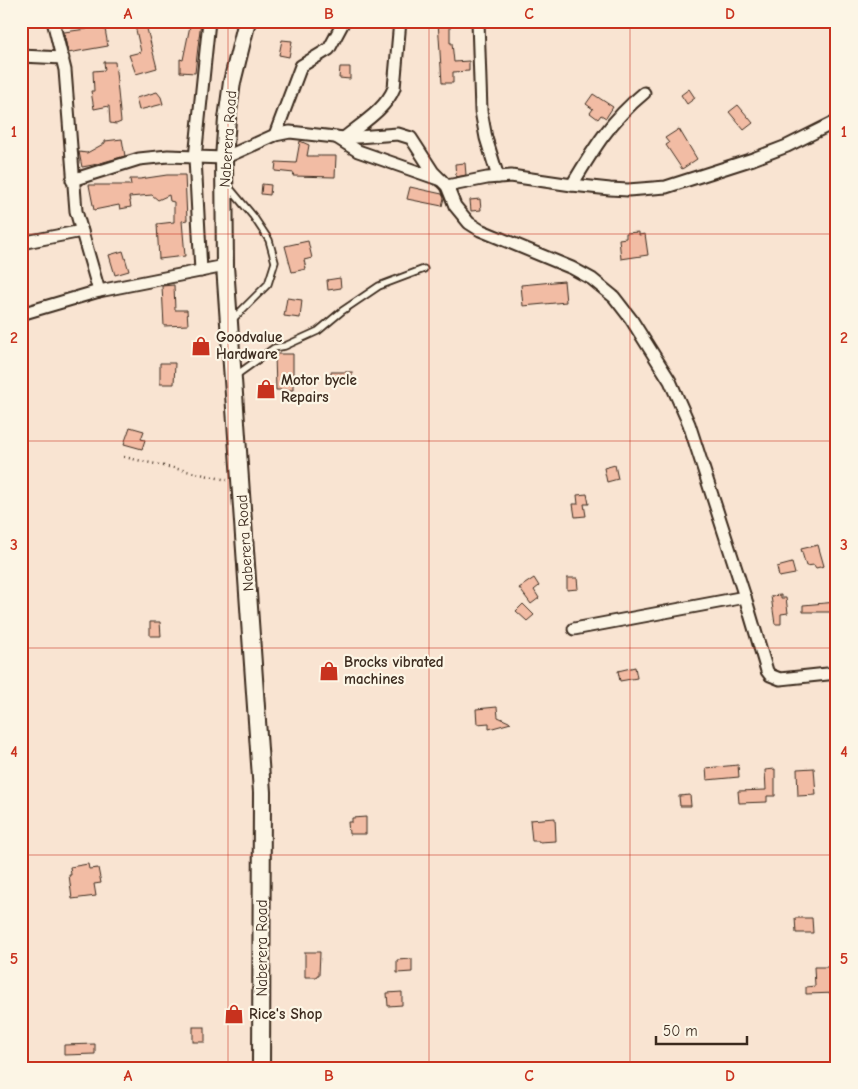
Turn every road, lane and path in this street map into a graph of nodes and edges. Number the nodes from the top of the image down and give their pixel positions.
1 (52, 21) edge
2 (209, 21) edge
3 (247, 21) edge
4 (344, 21) edge
5 (400, 21) edge
6 (478, 21) edge
7 (21, 56) edge
8 (62, 58) junction
9 (644, 93) dead end
10 (837, 121) edge
11 (275, 135) junction
12 (339, 137) junction
13 (195, 158) junction
14 (224, 158) junction
15 (498, 176) junction
16 (72, 180) junction
17 (224, 182) junction
18 (444, 183) junction
19 (572, 185) junction
20 (82, 231) junction
21 (21, 243) edge
22 (225, 266) junction
23 (424, 269) dead end
24 (201, 271) junction
25 (99, 291) junction
26 (21, 314) edge
27 (230, 323) junction
28 (234, 377) junction
29 (124, 457) dead end
30 (241, 484) junction
31 (745, 597) junction
32 (574, 629) dead end
33 (837, 674) edge
34 (261, 1068) edge

1 - 8 street
2 - 13 street
3 - 14 street, Naberera Road
4 - 11 street
5 - 12 street
6 - 15 street
7 - 8 street
8 - 16 street
9 - 19 street
10 - 19 street
11 - 12 street
11 - 14 street
12 - 18 street
12 - 18 street
13 - 14 street
13 - 16 street
13 - 24 street
14 - 17 street, Naberera Road
15 - 18 street
15 - 19 street
16 - 20 street
17 - 22 street, Naberera Road
17 - 27 lane
18 - 31 street
20 - 21 street
20 - 25 street
22 - 24 street
22 - 27 street, Naberera Road
23 - 28 lane
24 - 25 street
25 - 26 street
27 - 28 street, Naberera Road
28 - 30 street, Naberera Road
29 - 30 path
30 - 34 street, Naberera Road
31 - 32 street
31 - 33 street

